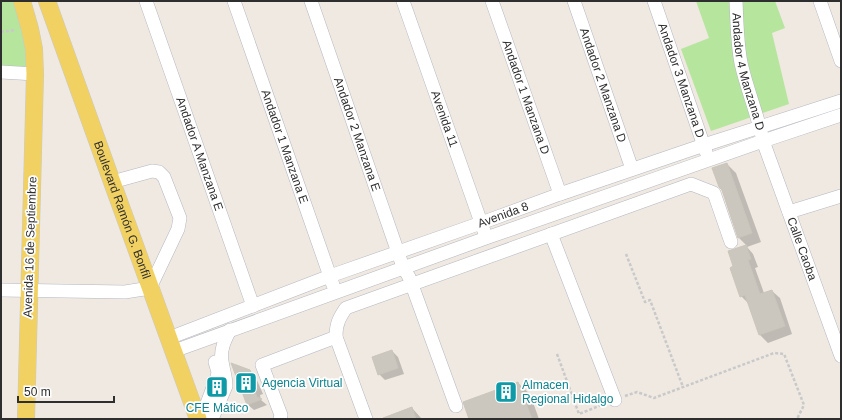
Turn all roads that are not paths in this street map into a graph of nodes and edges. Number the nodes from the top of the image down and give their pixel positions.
1 (22, 1) edge
2 (48, 1) edge
3 (146, 1) edge
4 (234, 1) edge
5 (311, 1) edge
6 (403, 1) edge
7 (492, 1) edge
8 (574, 1) edge
9 (654, 1) edge
10 (736, 1) edge
11 (820, 1) edge
12 (841, 60) edge
13 (1, 72) edge
14 (35, 74) junction
15 (841, 100) edge
16 (841, 115) edge
17 (760, 127) junction
18 (763, 141) junction
19 (704, 145) junction
20 (709, 160) junction
21 (632, 169) junction
22 (112, 182) junction
23 (560, 194) junction
24 (841, 196) edge
25 (789, 212) junction
26 (481, 223) junction
27 (551, 234) junction
28 (486, 238) junction
29 (731, 242) dead end
30 (398, 252) junction
31 (403, 267) junction
32 (330, 276) junction
33 (412, 285) junction
34 (150, 288) junction
35 (1, 290) edge
36 (29, 290) junction
37 (335, 292) junction
38 (253, 306) junction
39 (228, 335) junction
40 (336, 337) junction
41 (171, 344) junction
42 (841, 356) edge
43 (615, 400) road end
44 (456, 406) dead end
45 (26, 419) edge
46 (198, 419) edge
47 (208, 419) edge
48 (212, 419) edge
49 (280, 419) edge
50 (366, 419) edge

1 - 14 main road
2 - 22 main road, Boulevard Ramón G. Bonfil
3 - 38 street, Andador A Manzana E
4 - 32 street, Andador 1 Manzana E
5 - 30 street, Andador 2 Manzana E
6 - 26 street, Avenida 11
7 - 23 street, Andador 1 Manzana D
8 - 21 street, Andador 2 Manzana D
9 - 19 street, Andador 3 Manzana D
10 - 17 street, Andador 4 Manzana D
11 - 12 street
13 - 14 street
14 - 36 main road, Avenida 16 de Septiembre
15 - 17 street, Avenida 8
16 - 18 street, Avenida 8
17 - 18 street, Andador 4 Manzana D
17 - 19 street, Avenida 8
18 - 20 street, Avenida 8
18 - 25 street, Calle Caoba
19 - 20 street, Andador 3 Manzana D
19 - 21 street, Avenida 8
20 - 28 street, Avenida 8
21 - 23 street, Avenida 8
22 - 34 main road, Boulevard Ramón G. Bonfil
22 - 34 street
23 - 26 street, Avenida 8
24 - 25 street
25 - 42 street, Calle Caoba
26 - 28 street, Avenida 11
26 - 30 street, Avenida 8
27 - 29 street
27 - 33 street
27 - 43 street
28 - 31 street, Avenida 8
30 - 31 street, Andador 2 Manzana E
30 - 32 street, Avenida 8
31 - 33 street, Andador 2 Manzana E
31 - 37 street, Avenida 8
32 - 37 street, Andador 1 Manzana E
32 - 38 street, Avenida 8
33 - 40 street
33 - 44 street, Andador 2 Manzana E
34 - 36 street
34 - 41 main road, Boulevard Ramón G. Bonfil
35 - 36 street
36 - 45 main road, Avenida 16 de Septiembre
37 - 39 street, Avenida 8
38 - 41 street, Avenida 8
39 - 41 street, Avenida 8
39 - 47 street
39 - 48 street
40 - 49 street
40 - 50 street
41 - 46 main road, Boulevard Ramón G. Bonfil

